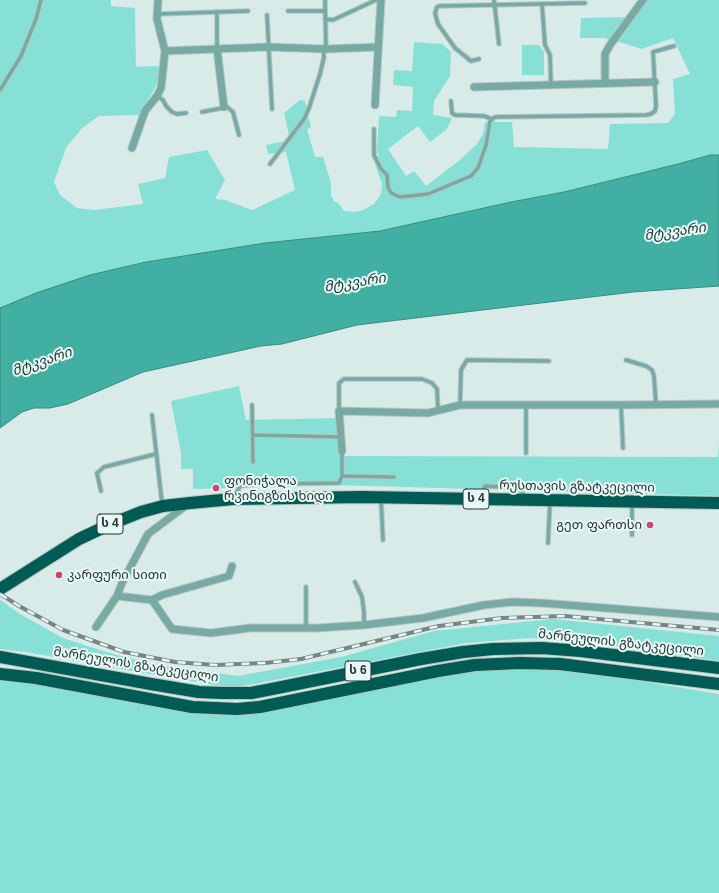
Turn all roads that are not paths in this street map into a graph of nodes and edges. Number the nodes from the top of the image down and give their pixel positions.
1 (41, 0) edge
2 (158, 0) edge
3 (325, 0) edge
4 (376, 0) edge
5 (382, 0) edge
6 (494, 0) edge
7 (643, 0) edge
8 (585, 3) dead end
9 (542, 4) junction
10 (494, 5) junction
11 (248, 11) dead end
12 (325, 11) junction
13 (216, 12) junction
14 (288, 12) dead end
15 (157, 14) junction
16 (267, 14) dead end
17 (325, 19) junction
18 (499, 44) dead end
19 (674, 46) dead end
20 (268, 47) junction
21 (378, 48) junction
22 (217, 49) junction
23 (325, 49) junction
24 (165, 51) junction
25 (479, 60) dead end
26 (655, 82) junction
27 (604, 83) junction
28 (551, 85) junction
29 (474, 87) dead end
30 (0, 90) edge
31 (157, 96) junction
32 (451, 101) dead end
33 (375, 105) dead end
34 (224, 107) junction
35 (272, 109) dead end
36 (202, 112) dead end
37 (186, 113) dead end
38 (492, 119) junction
39 (374, 129) dead end
40 (239, 135) dead end
41 (132, 148) dead end
42 (270, 164) dead end
43 (626, 360) dead end
44 (549, 361) dead end
45 (526, 404) junction
46 (719, 404) edge
47 (460, 405) junction
48 (656, 405) junction
49 (252, 406) dead end
50 (621, 406) junction
51 (438, 410) junction
52 (339, 412) junction
53 (152, 415) dead end
54 (252, 435) junction
55 (341, 437) junction
56 (623, 448) dead end
57 (342, 451) joint
58 (526, 453) dead end
59 (156, 454) junction
60 (253, 462) dead end
61 (342, 476) junction
62 (394, 477) dead end
63 (101, 491) dead end
64 (381, 498) junction
65 (234, 499) junction
66 (550, 500) junction
67 (632, 502) junction
68 (190, 503) junction
69 (719, 503) edge
70 (163, 506) junction
71 (632, 536) dead end
72 (383, 540) dead end
73 (548, 543) dead end
74 (232, 566) dead end
75 (355, 582) dead end
76 (306, 587) dead end
77 (0, 588) edge
78 (117, 596) junction
79 (152, 600) junction
80 (719, 617) edge
81 (364, 625) junction
82 (96, 627) dead end
83 (306, 628) junction
84 (0, 658) edge
85 (719, 668) edge
86 (0, 674) edge
87 (719, 684) edge

1 - 30 lane
2 - 15 street
3 - 12 lane
4 - 17 lane
5 - 21 street
6 - 10 lane
7 - 27 street
8 - 9 lane
9 - 10 lane
9 - 28 lane
10 - 18 lane
10 - 25 lane
11 - 13 lane
12 - 14 lane
12 - 17 lane
13 - 15 lane
13 - 22 lane
15 - 24 street
16 - 20 lane
17 - 23 lane
19 - 26 lane
20 - 22 street
20 - 23 street
20 - 35 lane
21 - 23 street
21 - 33 street
22 - 24 street
22 - 34 street
23 - 42 lane
24 - 31 street
26 - 27 street
26 - 38 lane
27 - 28 street
28 - 29 street
31 - 37 lane
31 - 41 street
32 - 38 lane
34 - 36 lane
34 - 40 lane
38 - 39 lane
43 - 48 lane
44 - 47 lane
45 - 47 street
45 - 50 street
45 - 58 lane
46 - 48 street
47 - 51 street
48 - 50 street
49 - 54 lane
50 - 56 lane
51 - 52 street
51 - 52 lane
52 - 55 street
53 - 59 lane
54 - 55 lane
54 - 60 lane
55 - 57 street
57 - 61 lane
59 - 63 lane
59 - 70 lane
61 - 62 lane
61 - 65 lane
64 - 65 highway, რუსთავის გზატკეცილი / ს 4
64 - 66 highway, რუსთავის გზატკეცილი / ს 4
64 - 72 lane
65 - 68 highway, რუსთავის გზატკეცილი / ს 4
66 - 67 highway, რუსთავის გზატკეცილი / ს 4
66 - 73 lane
67 - 69 highway, რუსთავის გზატკეცილი / ს 4
67 - 71 lane
68 - 70 highway, რუსთავის გზატკეცილი / ს 4
68 - 78 street
70 - 77 highway, რუსთავის გზატკეცილი / ს 4
74 - 79 street
75 - 81 lane
76 - 83 lane
78 - 79 street
78 - 82 street
79 - 83 street
80 - 81 street
81 - 83 street
84 - 85 highway, მარნეულის გზატკეცილი / ს 6
86 - 87 highway, ს 6

